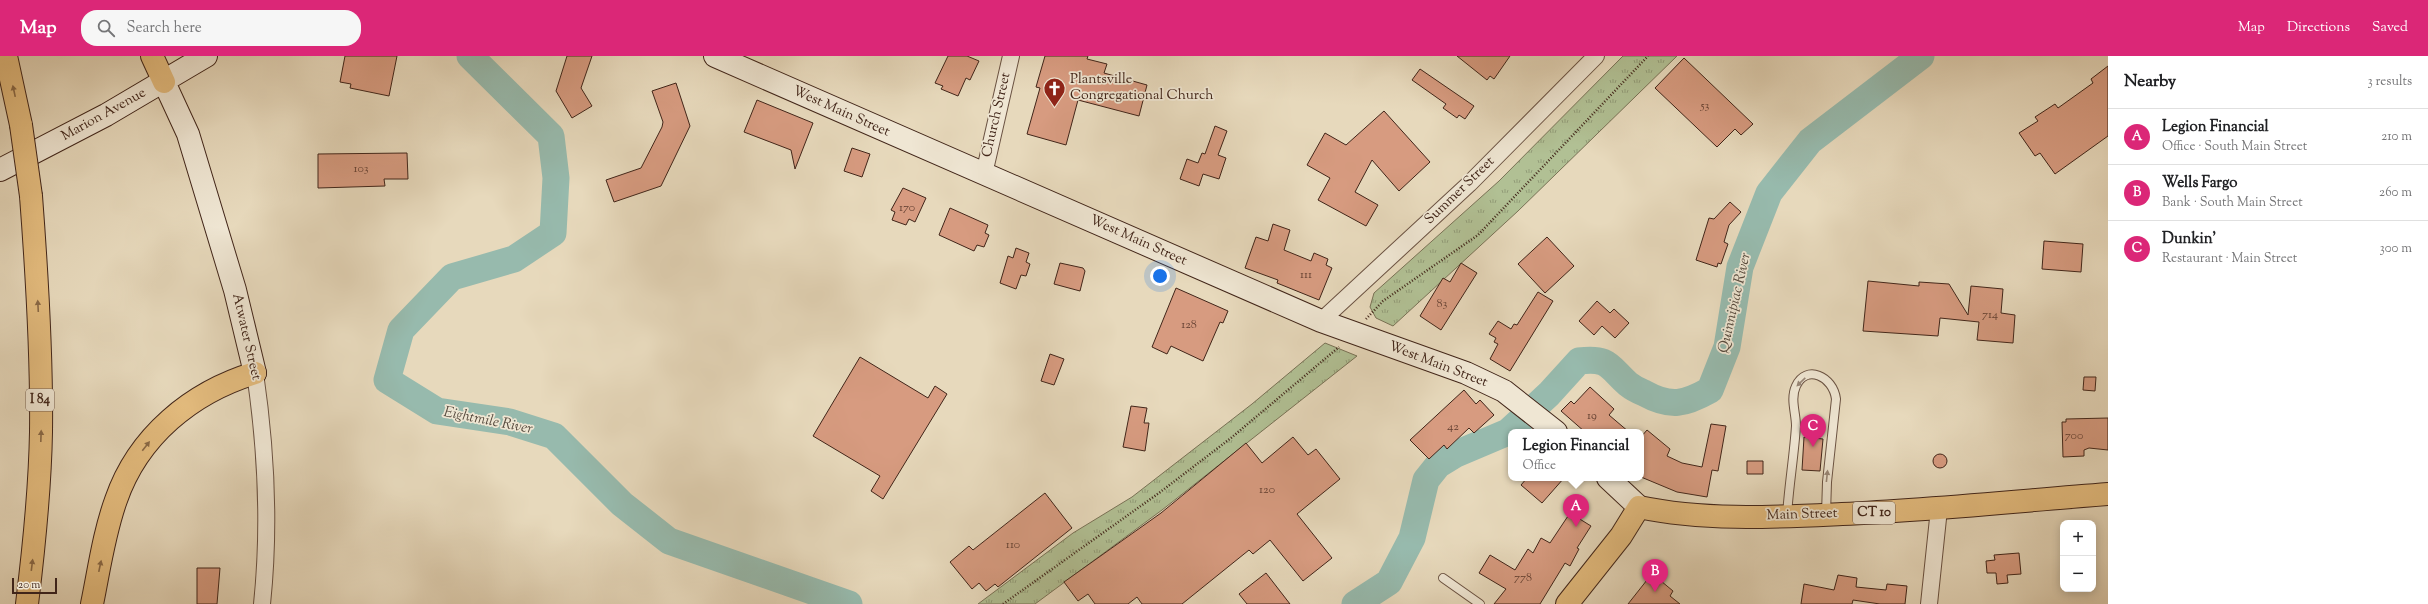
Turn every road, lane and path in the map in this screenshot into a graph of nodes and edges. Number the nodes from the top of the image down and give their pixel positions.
1 (6, 56) edge
2 (152, 56) edge
3 (206, 56) edge
4 (715, 56) edge
5 (1011, 56) edge
6 (1596, 56) edge
7 (164, 82) junction
8 (0, 170) edge
9 (984, 174) junction
10 (1321, 321) junction
11 (255, 373) junction
12 (1553, 429) edge
13 (1611, 481) edge
14 (2108, 494) edge
15 (1639, 507) junction
16 (1939, 509) junction
17 (1826, 515) junction
18 (1787, 516) junction
19 (1443, 578) dead end
20 (27, 604) edge
21 (92, 604) edge
22 (262, 604) edge
23 (1480, 604) edge
24 (1567, 604) edge
25 (1929, 604) edge

20 -> 1 highway, I 84, bridge
2 - 7 highway
3 - 7 main road, Marion Avenue
4 - 9 main road, West Main Street
5 - 9 street, Church Street
6 - 10 street, Summer Street
7 - 8 main road, Marion Avenue
7 - 11 main road, Atwater Street
9 - 10 main road, West Main Street
10 - 12 main road, West Main Street
21 -> 11 highway
11 - 22 street, Atwater Street
13 - 15 main road
14 - 16 highway, Main Street / CT 10
15 - 18 highway, Main Street / CT 10
15 - 24 highway
16 - 17 highway, Main Street / CT 10
16 - 25 street
17 - 18 highway, Main Street / CT 10
17 -> 18 lane
19 - 23 lane

